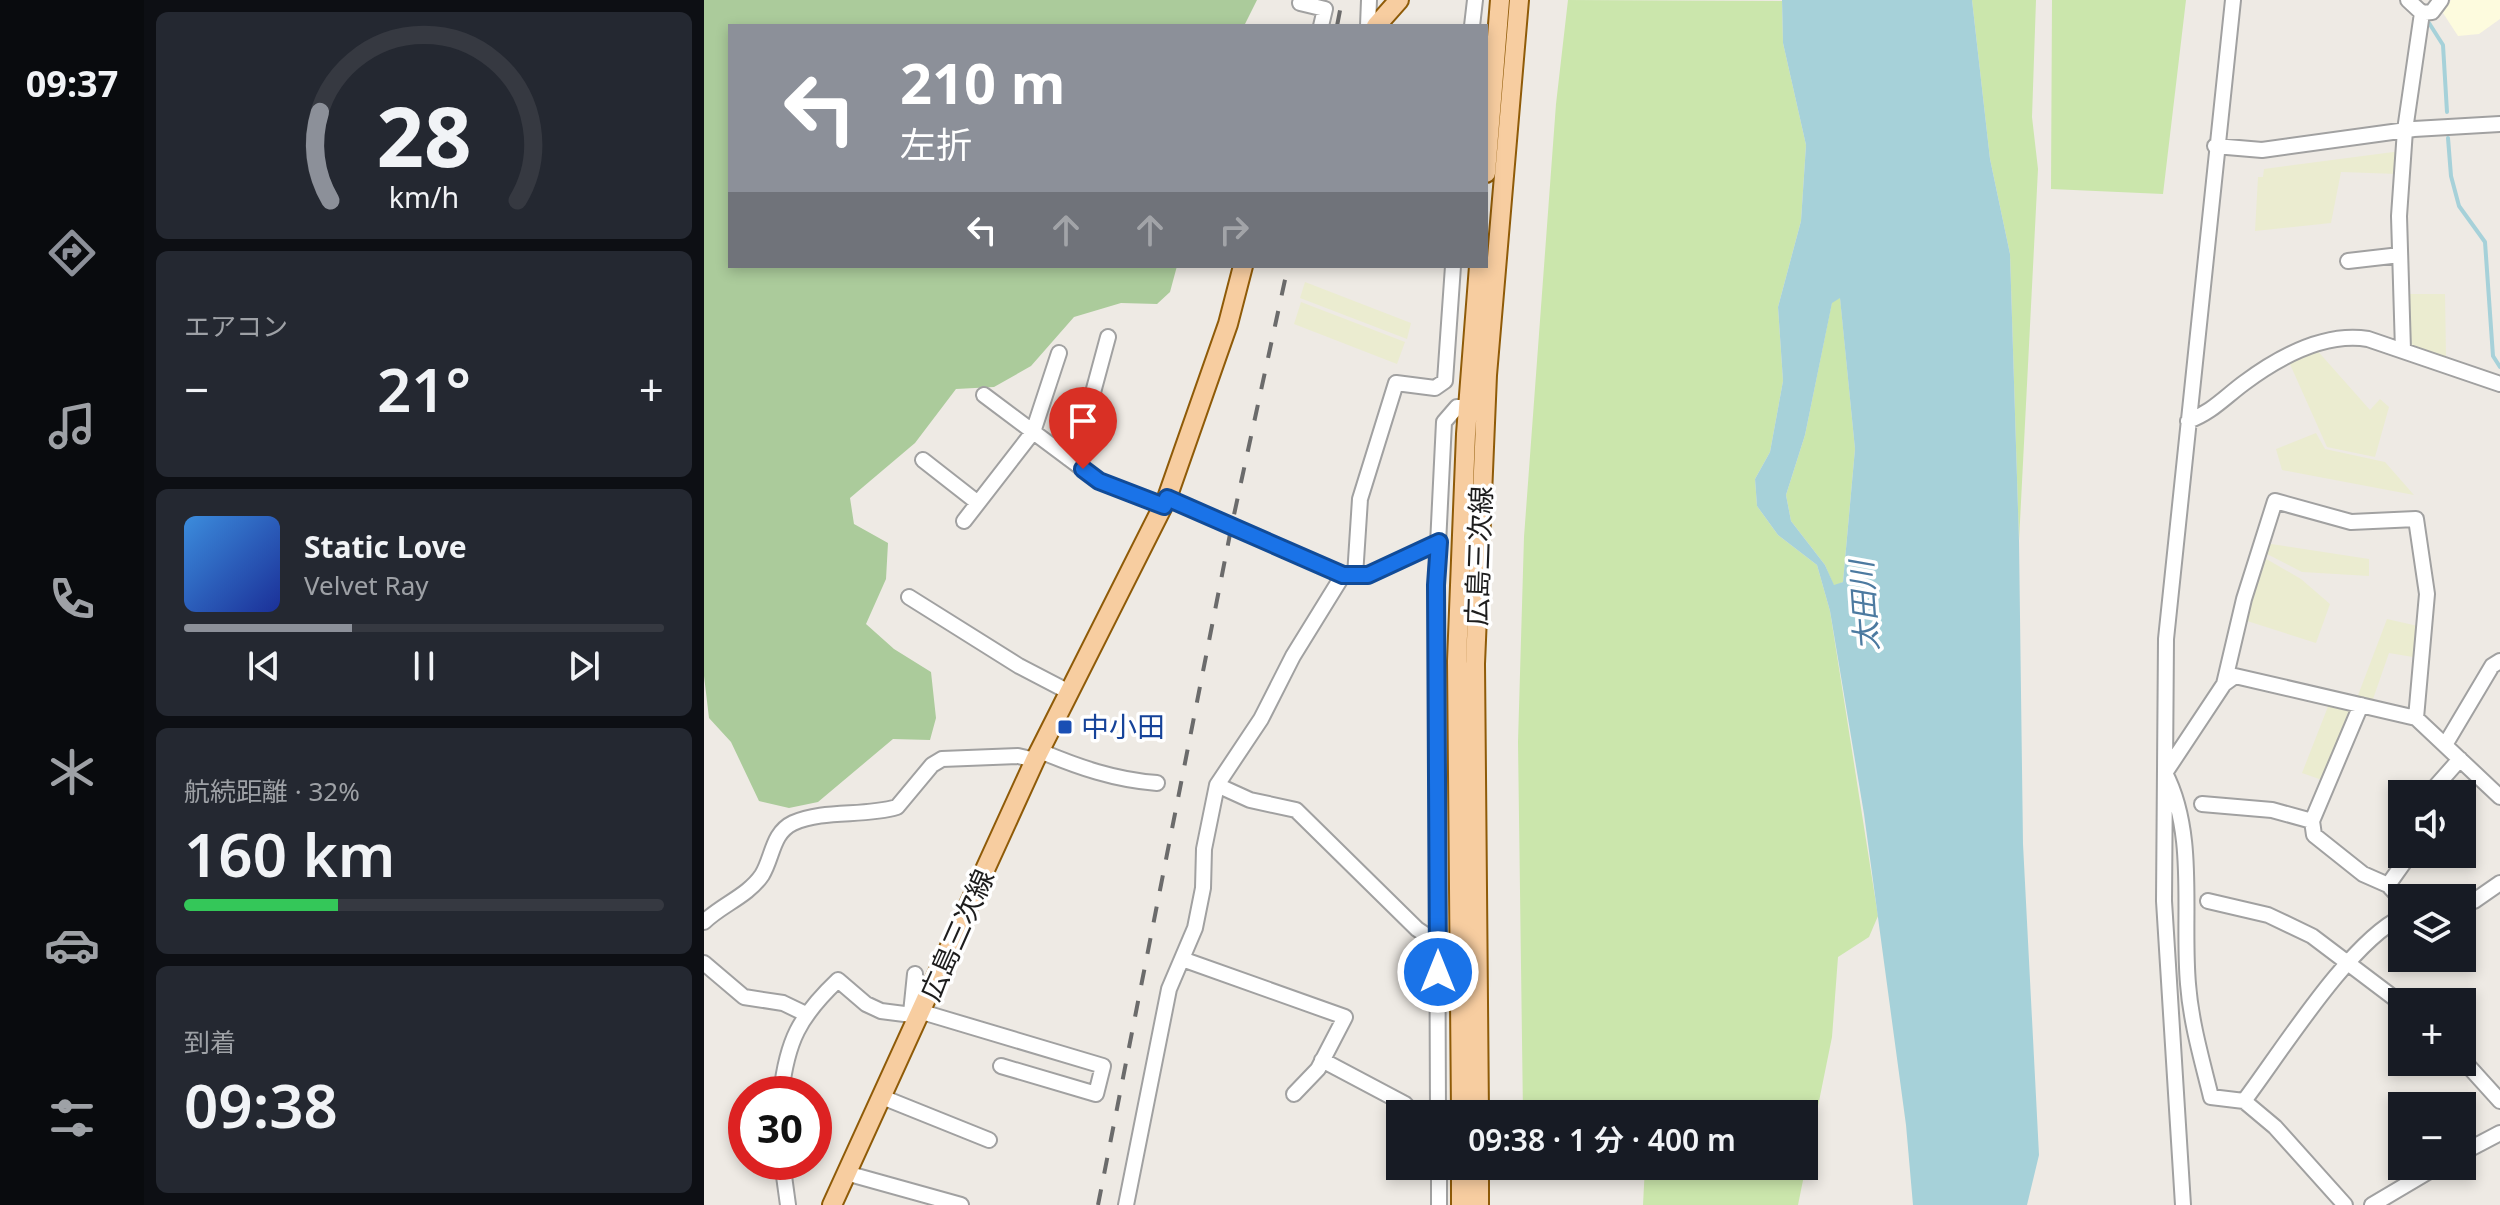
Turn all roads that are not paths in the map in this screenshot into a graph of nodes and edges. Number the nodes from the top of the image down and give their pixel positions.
1 (1369, 0) edge
2 (1399, 0) edge
3 (1475, 0) edge
4 (1500, 0) edge
5 (1519, 0) edge
6 (2233, 0) edge
7 (2408, 0) edge
8 (2441, 0) edge
9 (1300, 3) dead end
10 (2422, 13) junction
11 (1321, 24) edge
12 (1368, 24) edge
13 (1378, 24) edge
14 (1472, 24) edge
15 (2500, 124) edge
16 (2405, 130) junction
17 (2215, 146) junction
18 (1488, 148) edge
19 (2400, 255) junction
20 (2348, 261) dead end
21 (1242, 268) edge
22 (1453, 268) edge
23 (1479, 268) edge
24 (1108, 337) dead end
25 (2403, 350) junction
26 (1059, 353) dead end
27 (2500, 384) edge
28 (984, 395) dead end
29 (1477, 407) junction
30 (2188, 421) junction
31 (1033, 432) junction
32 (1068, 458) junction
33 (923, 460) dead end
34 (1165, 502) junction
35 (978, 503) junction
36 (964, 521) dead end
37 (1439, 542) junction
38 (1349, 576) junction
39 (909, 597) dead end
40 (2500, 661) edge
41 (2224, 684) junction
42 (1069, 692) junction
43 (2361, 705) junction
44 (2416, 718) junction
45 (2445, 745) junction
46 (1038, 756) junction
47 (2460, 759) junction
48 (2165, 773) junction
49 (2441, 780) edge
50 (1157, 783) dead end
51 (1217, 785) junction
52 (2500, 797) edge
53 (2202, 804) dead end
54 (2312, 821) junction
55 (2500, 883) edge
56 (2388, 885) edge
57 (2476, 900) edge
58 (2208, 901) dead end
59 (704, 922) edge
60 (2388, 924) edge
61 (1438, 943) junction
62 (1182, 959) junction
63 (2348, 962) junction
64 (704, 963) edge
65 (915, 974) dead end
66 (2388, 993) edge
67 (806, 1014) junction
68 (918, 1014) junction
69 (1322, 1060) junction
70 (1001, 1066) dead end
71 (2476, 1074) edge
72 (785, 1076) edge
73 (1294, 1094) dead end
74 (882, 1097) junction
75 (1397, 1100) edge
76 (1438, 1100) edge
77 (1461, 1100) edge
78 (1479, 1100) edge
79 (2244, 1101) junction
80 (2500, 1101) edge
81 (2500, 1133) edge
82 (989, 1140) dead end
83 (2476, 1146) edge
84 (846, 1173) junction
85 (785, 1180) edge
86 (1439, 1180) edge
87 (1461, 1180) edge
88 (1479, 1180) edge
89 (2414, 1180) edge
90 (788, 1205) edge
91 (832, 1205) edge
92 (961, 1205) edge
93 (1126, 1205) edge
94 (1439, 1205) edge
95 (1461, 1205) edge
96 (1479, 1205) edge
97 (2183, 1205) edge
98 (2345, 1205) edge
99 (2372, 1205) edge

1 - 12 street
2 - 13 main road
3 - 14 street
4 - 18 main road
5 - 29 main road, 広島三次線
6 - 17 street
7 - 10 street
8 - 10 street
9 - 11 street
10 - 16 street
15 - 16 street
16 - 17 street
16 - 19 street
17 - 30 street
19 - 20 street
19 - 25 street
21 - 34 main road, 広島三次線
22 - 38 street
23 - 29 main road, 広島三次線
24 - 32 street
25 - 27 street
25 - 30 street
26 - 31 street
28 - 31 street
29 - 37 street
29 - 77 main road, 広島三次線
29 - 78 main road, 広島三次線
30 - 48 street
31 - 32 street
31 - 35 street
32 - 34 street
33 - 35 street
34 - 38 street
34 - 42 main road, 広島三次線
35 - 36 street
37 - 38 street
37 - 61 street
38 - 51 street
39 - 42 street
40 - 45 street
41 - 43 street
41 - 44 street
41 - 48 street
42 - 46 main road, 広島三次線
43 - 44 street
43 - 54 street
44 - 45 street
45 - 47 street
46 - 50 street
46 - 59 street
46 - 68 main road, 広島三次線
47 - 49 street
47 - 52 street
48 - 79 street
48 - 97 street
51 - 61 street
51 - 62 street
53 - 54 street
54 - 56 street
55 - 57 street
58 - 63 street
60 - 63 street
61 - 76 street
62 - 69 street
62 - 93 street
63 - 66 street
63 - 79 street
64 - 67 street
65 - 68 street
67 - 68 street
67 - 72 street
68 - 70 street
68 - 74 main road, 広島三次線
69 - 73 street
69 - 75 street
71 - 80 street
74 - 82 street
74 - 84 main road, 広島三次線
79 - 98 street
81 - 83 street
84 - 91 main road, 広島三次線
84 - 92 street
85 - 90 street
86 - 94 street
87 - 95 main road
88 - 96 main road
89 - 99 street

